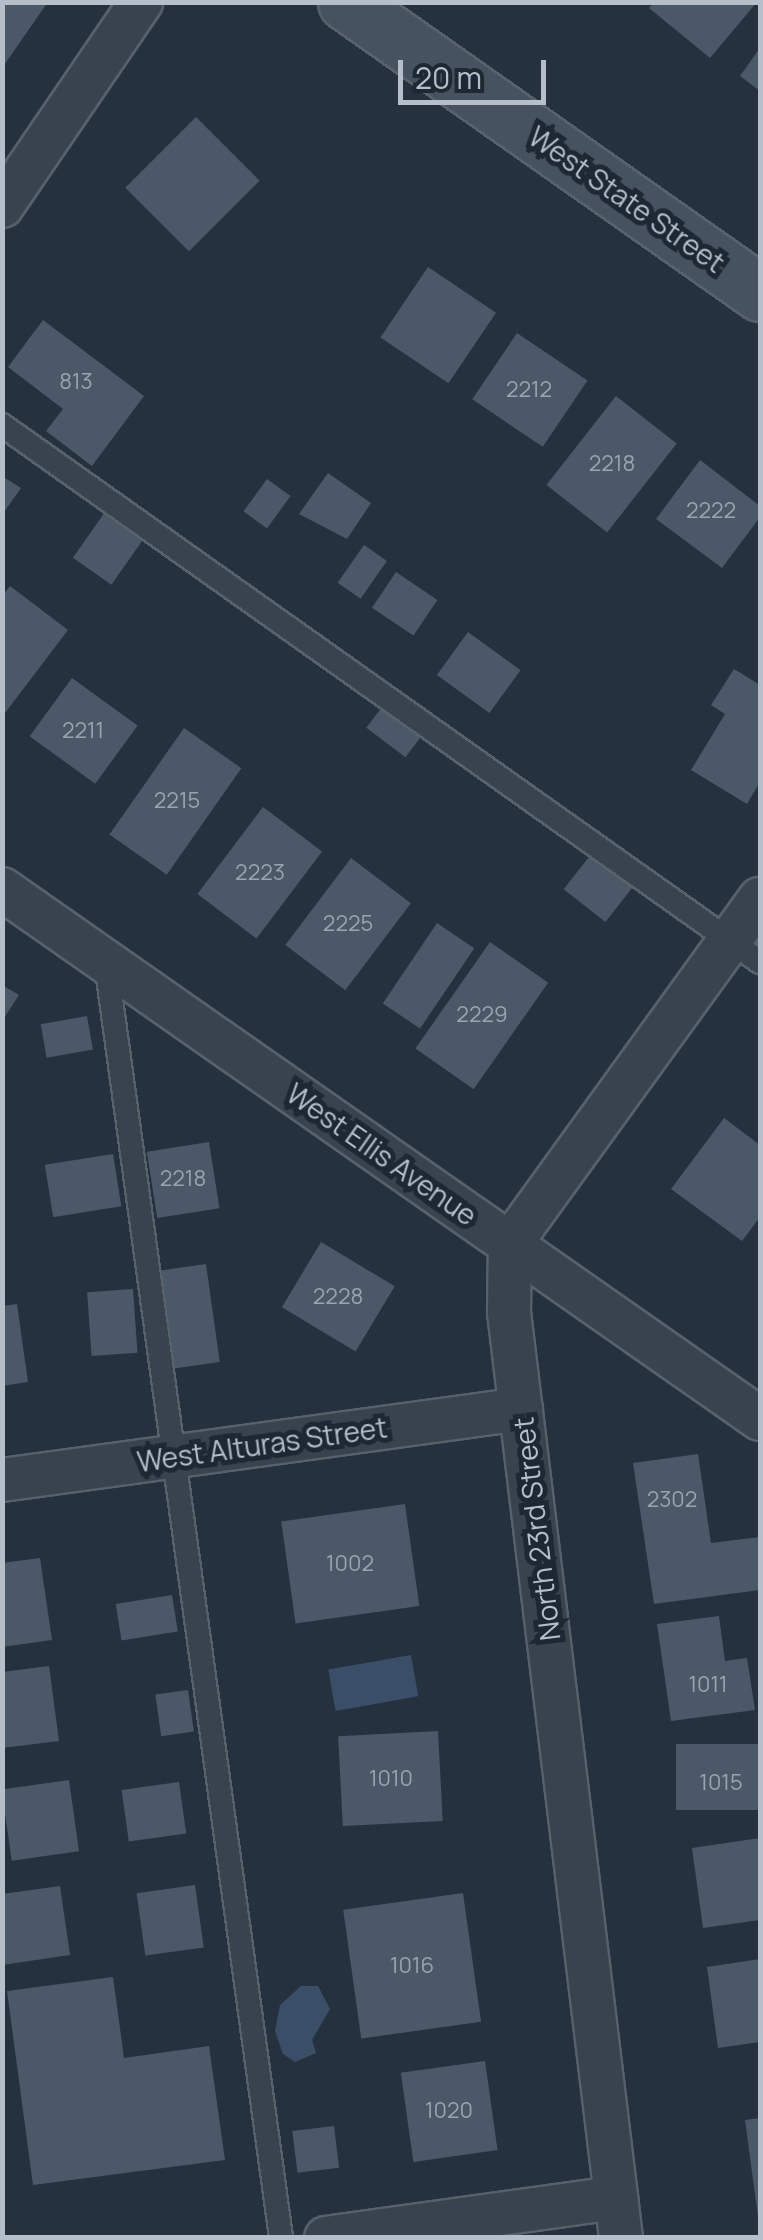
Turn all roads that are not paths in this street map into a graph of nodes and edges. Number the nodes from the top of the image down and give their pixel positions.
1 (142, 2) edge
2 (346, 2) edge
3 (2, 206) edge
4 (760, 293) edge
5 (2, 425) edge
6 (2, 890) edge
7 (760, 899) edge
8 (746, 952) edge
9 (106, 962) junction
10 (510, 1244) junction
11 (521, 1409) junction
12 (760, 1419) edge
13 (174, 1456) junction
14 (2, 1480) edge
15 (619, 2218) edge
16 (281, 2238) edge
17 (326, 2238) edge

1 - 3 street
2 - 4 main road, West State Street
5 - 8 lane
6 - 9 street, West Ellis Avenue
7 - 8 street
8 - 10 street
9 - 10 street, West Ellis Avenue
9 - 13 lane
10 - 11 street, North 23rd Street
10 - 12 street, West Ellis Avenue
11 - 13 street, West Alturas Street
11 - 15 street, North 23rd Street
13 - 14 street, West Alturas Street
13 - 16 lane
15 - 17 street

